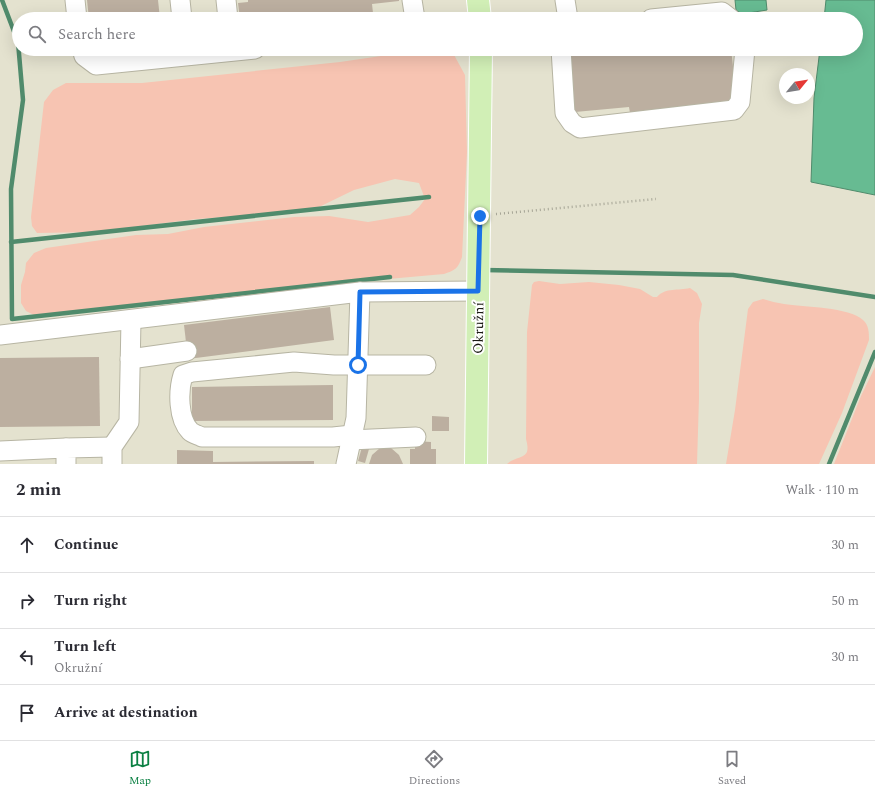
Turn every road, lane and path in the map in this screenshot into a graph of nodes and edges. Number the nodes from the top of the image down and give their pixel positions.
1 (75, 0) edge
2 (180, 0) edge
3 (226, 0) edge
4 (412, 0) edge
5 (478, 0) edge
6 (565, 0) edge
7 (76, 12) edge
8 (181, 12) edge
9 (227, 12) edge
10 (414, 12) edge
11 (479, 12) edge
12 (567, 12) edge
13 (84, 56) edge
14 (160, 56) edge
15 (481, 56) edge
16 (561, 56) edge
17 (743, 56) edge
18 (656, 199) dead end
19 (480, 216) junction
20 (478, 291) junction
21 (360, 292) junction
22 (131, 320) junction
23 (0, 335) edge
24 (187, 350) dead end
25 (130, 359) junction
26 (358, 365) junction
27 (426, 365) dead end
28 (416, 437) dead end
29 (351, 438) junction
30 (0, 451) edge
31 (66, 456) edge
32 (112, 456) edge
33 (346, 464) edge
34 (476, 464) edge

1 - 7 lane
2 - 8 lane
3 - 9 lane
4 - 10 lane
5 - 11 main road
6 - 12 lane
13 - 14 lane
15 - 19 main road, Okružní
16 - 17 lane
18 - 19 path
19 - 20 main road, Okružní
20 - 21 lane
20 - 34 main road, Okružní
21 - 22 lane
21 - 26 lane
22 - 23 lane
22 - 25 lane
24 - 25 lane
25 - 32 lane
26 - 27 lane
26 - 29 lane
26 - 29 lane
28 - 29 lane
29 - 33 lane
30 - 31 lane
31 - 32 lane

